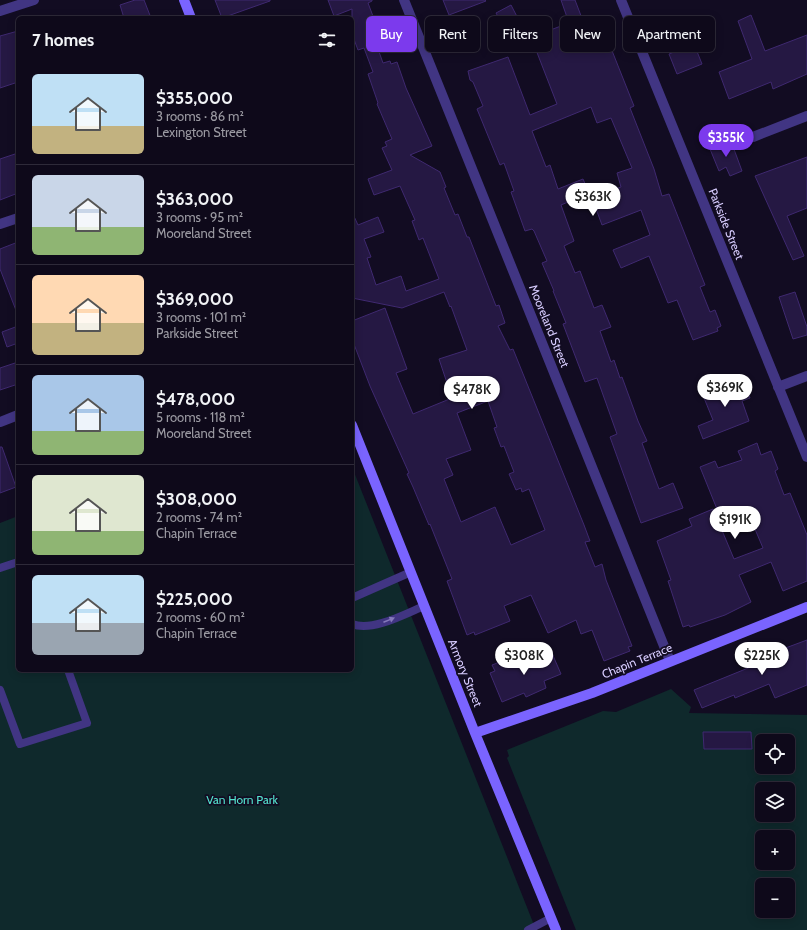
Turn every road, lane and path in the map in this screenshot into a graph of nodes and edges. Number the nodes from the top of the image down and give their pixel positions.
1 (34, 0) edge
2 (184, 0) edge
3 (404, 0) edge
4 (621, 0) edge
5 (0, 11) edge
6 (190, 16) edge
7 (807, 116) edge
8 (753, 137) dead end
9 (16, 219) edge
10 (0, 224) edge
11 (807, 376) edge
12 (778, 387) junction
13 (16, 416) edge
14 (0, 422) edge
15 (354, 430) edge
16 (807, 458) edge
17 (16, 563) edge
18 (0, 568) edge
19 (411, 572) junction
20 (354, 597) edge
21 (424, 606) junction
22 (807, 606) edge
23 (354, 625) edge
24 (670, 661) junction
25 (69, 672) edge
26 (0, 690) edge
27 (475, 734) junction
28 (551, 918) junction
29 (528, 930) edge
30 (556, 930) edge

1 - 5 street
2 - 6 main road
3 - 24 street, Mooreland Street
4 - 12 street, Parkside Street
7 - 8 street
9 - 10 street
11 - 12 street
12 - 16 street, Parkside Street
13 - 14 street
15 - 19 main road, Armory Street
17 - 18 lane
19 - 20 lane
19 - 21 main road, Armory Street
23 -> 21 lane
21 - 27 main road, Armory Street
22 - 24 main road, Chapin Terrace
24 - 27 main road, Chapin Terrace
25 - 26 lane
27 - 28 main road, Armory Street
28 - 29 lane
28 - 30 main road, Armory Street

